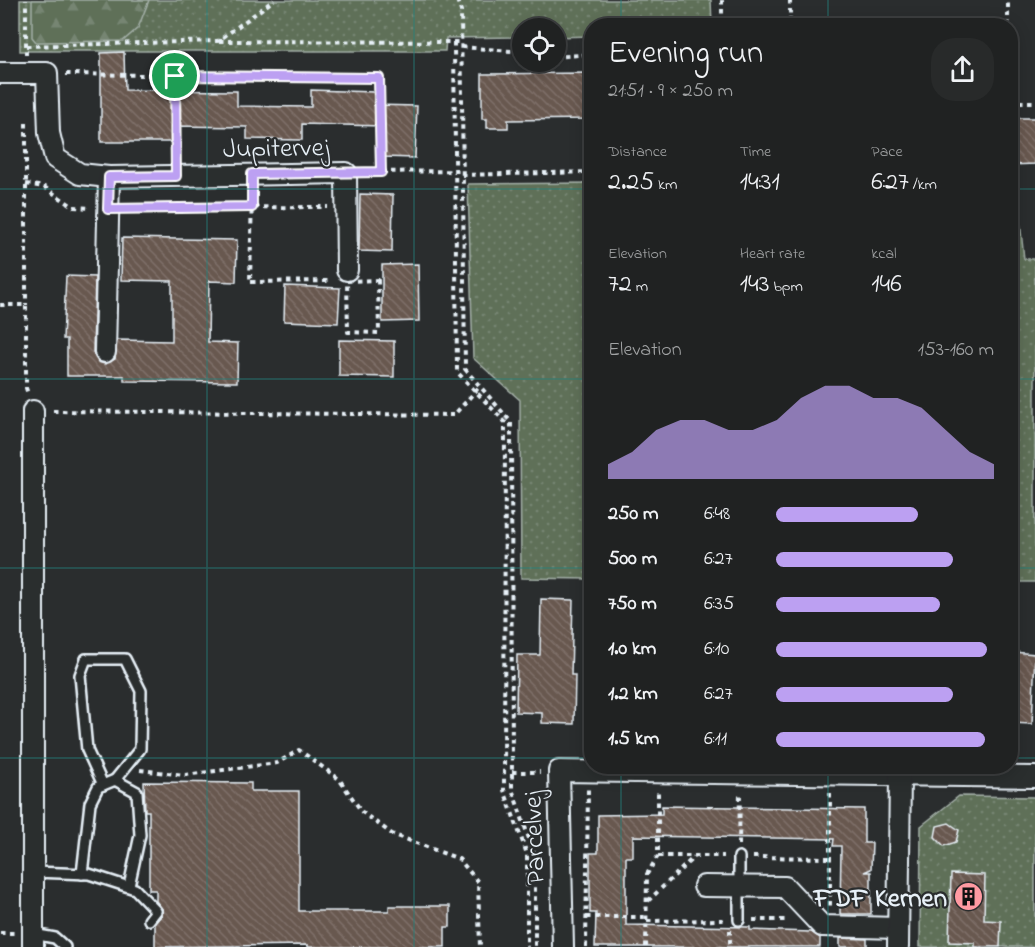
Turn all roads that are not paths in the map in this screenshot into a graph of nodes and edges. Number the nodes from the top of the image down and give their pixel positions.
1 (0, 73) edge
2 (109, 177) junction
3 (347, 275) road end
4 (105, 352) dead end
5 (33, 411) road end
6 (584, 772) edge
7 (740, 774) edge
8 (900, 775) junction
9 (1035, 777) edge
10 (115, 780) junction
11 (103, 785) junction
12 (739, 857) road end
13 (33, 872) junction
14 (82, 874) junction
15 (129, 886) junction
16 (704, 886) dead end
17 (740, 887) junction
18 (149, 920) dead end
19 (739, 920) dead end
20 (898, 937) edge
21 (33, 940) edge
22 (65, 947) edge
23 (563, 947) edge

1 - 2 street, Jupitervej
2 - 3 street, Jupitervej
2 - 4 street
5 - 13 street
6 - 23 street, Parcelvej
7 - 8 street, Parcelvej
8 - 9 street, Parcelvej
8 - 20 street
10 - 11 lane
10 - 11 lane
10 - 15 lane
11 - 14 lane
12 - 17 lane
13 - 14 lane
13 - 21 street
14 - 15 lane
15 - 18 lane
16 - 17 street
17 - 19 lane
17 - 20 street
21 - 22 lane

